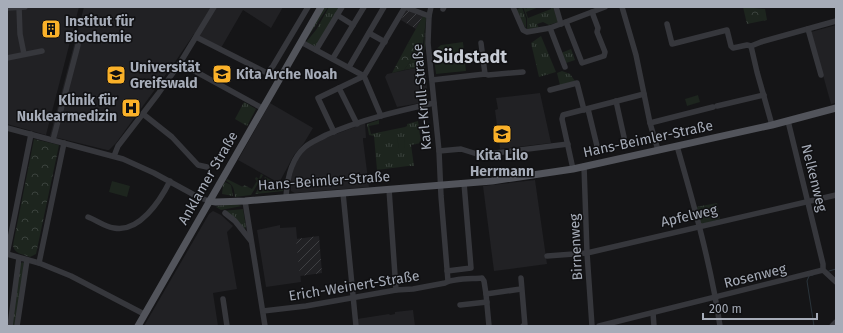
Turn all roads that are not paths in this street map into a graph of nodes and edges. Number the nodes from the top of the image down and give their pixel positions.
1 (21, 7) edge
2 (214, 7) edge
3 (308, 7) edge
4 (321, 7) edge
5 (342, 7) edge
6 (364, 7) edge
7 (384, 7) edge
8 (431, 7) edge
9 (513, 7) edge
10 (556, 7) edge
11 (605, 7) edge
12 (622, 7) edge
13 (7, 8) edge
14 (592, 12) junction
15 (337, 16) junction
16 (429, 16) junction
17 (836, 21) edge
18 (564, 23) junction
19 (353, 24) junction
20 (667, 24) dead end
21 (547, 28) junction
22 (808, 29) junction
23 (369, 33) junction
24 (196, 37) junction
25 (301, 42) junction
26 (385, 42) junction
27 (481, 43) dead end
28 (78, 45) dead end
29 (751, 46) junction
30 (316, 50) junction
31 (42, 51) dead end
32 (24, 54) junction
33 (7, 58) edge
34 (333, 58) junction
35 (180, 63) junction
36 (349, 67) junction
37 (565, 67) dead end
38 (523, 72) dead end
39 (485, 74) junction
40 (821, 75) dead end
41 (364, 76) junction
42 (432, 80) junction
43 (339, 88) junction
44 (550, 90) dead end
45 (644, 94) junction
46 (764, 94) junction
47 (616, 101) junction
48 (434, 103) junction
49 (262, 108) junction
50 (836, 108) edge
51 (586, 109) junction
52 (143, 114) junction
53 (381, 116) junction
54 (788, 121) junction
55 (650, 123) junction
56 (357, 124) junction
57 (772, 125) junction
58 (7, 128) edge
59 (334, 132) junction
60 (31, 134) junction
61 (624, 137) dead end
62 (53, 140) junction
63 (64, 143) junction
64 (568, 144) junction
65 (596, 146) dead end
66 (676, 146) junction
67 (658, 150) junction
68 (439, 151) junction
69 (114, 156) junction
70 (584, 166) junction
71 (207, 167) dead end
72 (573, 169) junction
73 (170, 181) junction
74 (464, 183) junction
75 (441, 185) junction
76 (389, 190) junction
77 (343, 193) junction
78 (836, 194) edge
79 (286, 197) junction
80 (209, 201) junction
81 (245, 201) junction
82 (808, 202) junction
83 (225, 213) dead end
84 (88, 217) dead end
85 (698, 226) junction
86 (252, 243) junction
87 (587, 253) junction
88 (7, 254) edge
89 (548, 256) dead end
90 (19, 258) junction
91 (27, 260) junction
92 (39, 263) junction
93 (823, 270) junction
94 (447, 271) junction
95 (521, 278) dead end
96 (448, 281) junction
97 (836, 282) edge
98 (396, 290) junction
99 (522, 290) junction
100 (486, 294) junction
101 (353, 298) junction
102 (716, 298) junction
103 (223, 299) dead end
104 (487, 302) junction
105 (460, 305) dead end
106 (263, 311) junction
107 (653, 313) junction
108 (144, 314) junction
109 (836, 322) edge
110 (10, 326) edge
111 (18, 326) edge
112 (138, 326) edge
113 (227, 326) edge
114 (265, 326) edge
115 (356, 326) edge
116 (489, 326) edge
117 (523, 326) edge
118 (592, 326) edge
119 (599, 326) edge
120 (654, 326) edge
121 (720, 326) edge
122 (832, 326) edge

1 - 13 street
1 - 32 street
2 - 24 street
3 - 24 street
4 - 25 main road, Anklamer Straße
5 - 15 street
6 - 19 street
7 - 23 street
8 - 16 street, Karl-Krull-Straße
9 - 21 street
10 - 18 street
11 - 14 street
12 - 45 street
14 - 18 street
14 - 18 street
15 - 19 street
15 - 30 street
16 - 26 street
16 - 42 street, Karl-Krull-Straße
17 - 22 street
18 - 21 street
19 - 34 street
20 - 29 street
21 - 37 street
22 - 29 street
22 - 40 street
23 - 26 street
23 - 36 street
24 - 35 street
25 - 30 street
25 - 49 main road, Anklamer Straße
26 - 41 street
27 - 39 street
28 - 62 street
29 - 46 street
30 - 34 street
31 - 32 street
32 - 33 street
34 - 36 street
35 - 49 street
35 - 52 street
36 - 41 street
38 - 39 street
39 - 42 street
41 - 43 street
41 - 53 street
42 - 48 street, Karl-Krull-Straße
43 - 56 street
43 - 59 street
44 - 51 street
45 - 47 street
45 - 55 street
46 - 55 street, Hans-Beimler-Straße
46 - 57 street
47 - 51 street
47 - 61 street
48 - 53 street
48 - 68 street, Karl-Krull-Straße
49 - 80 main road, Anklamer Straße
50 - 54 main road, Hans-Beimler-Straße
51 - 64 street
51 - 65 street
52 - 69 street
52 - 71 street
53 - 56 street
54 - 57 main road, Hans-Beimler-Straße
54 - 82 street, Nelkenweg
55 - 67 street
56 - 59 street
57 - 66 main road, Hans-Beimler-Straße
58 - 60 street
59 - 79 street
60 - 62 street
60 - 88 street
62 - 63 street
63 - 69 street
63 - 92 street
64 - 68 street, Hans-Beimler-Straße
64 - 72 street
66 - 67 main road, Hans-Beimler-Straße
66 - 85 street
67 - 70 main road, Hans-Beimler-Straße
68 - 75 street, Karl-Krull-Straße
69 - 73 street
70 - 72 main road, Hans-Beimler-Straße
70 - 87 street, Birnenweg
72 - 74 main road, Hans-Beimler-Straße
73 - 80 street
73 - 84 street
74 - 75 main road, Hans-Beimler-Straße
74 - 94 street
75 - 76 main road, Hans-Beimler-Straße
75 - 94 street
76 - 77 main road, Hans-Beimler-Straße
76 - 98 street
77 - 79 main road, Hans-Beimler-Straße
77 - 101 street
78 - 82 street, Apfelweg
79 - 81 main road, Hans-Beimler-Straße
80 - 81 main road, Hans-Beimler-Straße
80 - 108 main road, Anklamer Straße
81 - 86 street
82 - 85 street, Apfelweg
82 - 93 street, Nelkenweg
83 - 86 street
85 - 87 street, Apfelweg
85 - 102 street
86 - 106 street
87 - 89 street, Apfelweg
87 - 118 street, Birnenweg
88 - 90 street
90 - 91 street
90 - 110 street
91 - 92 street
91 - 111 street
92 - 108 street
93 - 97 street
93 - 102 street, Rosenweg
94 - 96 street
95 - 99 street
96 - 98 street, Erich-Weinert-Straße
96 - 100 street, Erich-Weinert-Straße
98 - 101 street, Erich-Weinert-Straße
99 - 100 street
99 - 117 street
100 - 104 street
101 - 106 street, Erich-Weinert-Straße
101 - 115 street
102 - 107 street, Rosenweg
102 - 121 street
103 - 113 street
104 - 105 street
104 - 116 street
106 - 114 street
107 - 119 street, Rosenweg
107 - 120 street
108 - 112 main road, Anklamer Straße
109 - 122 street

